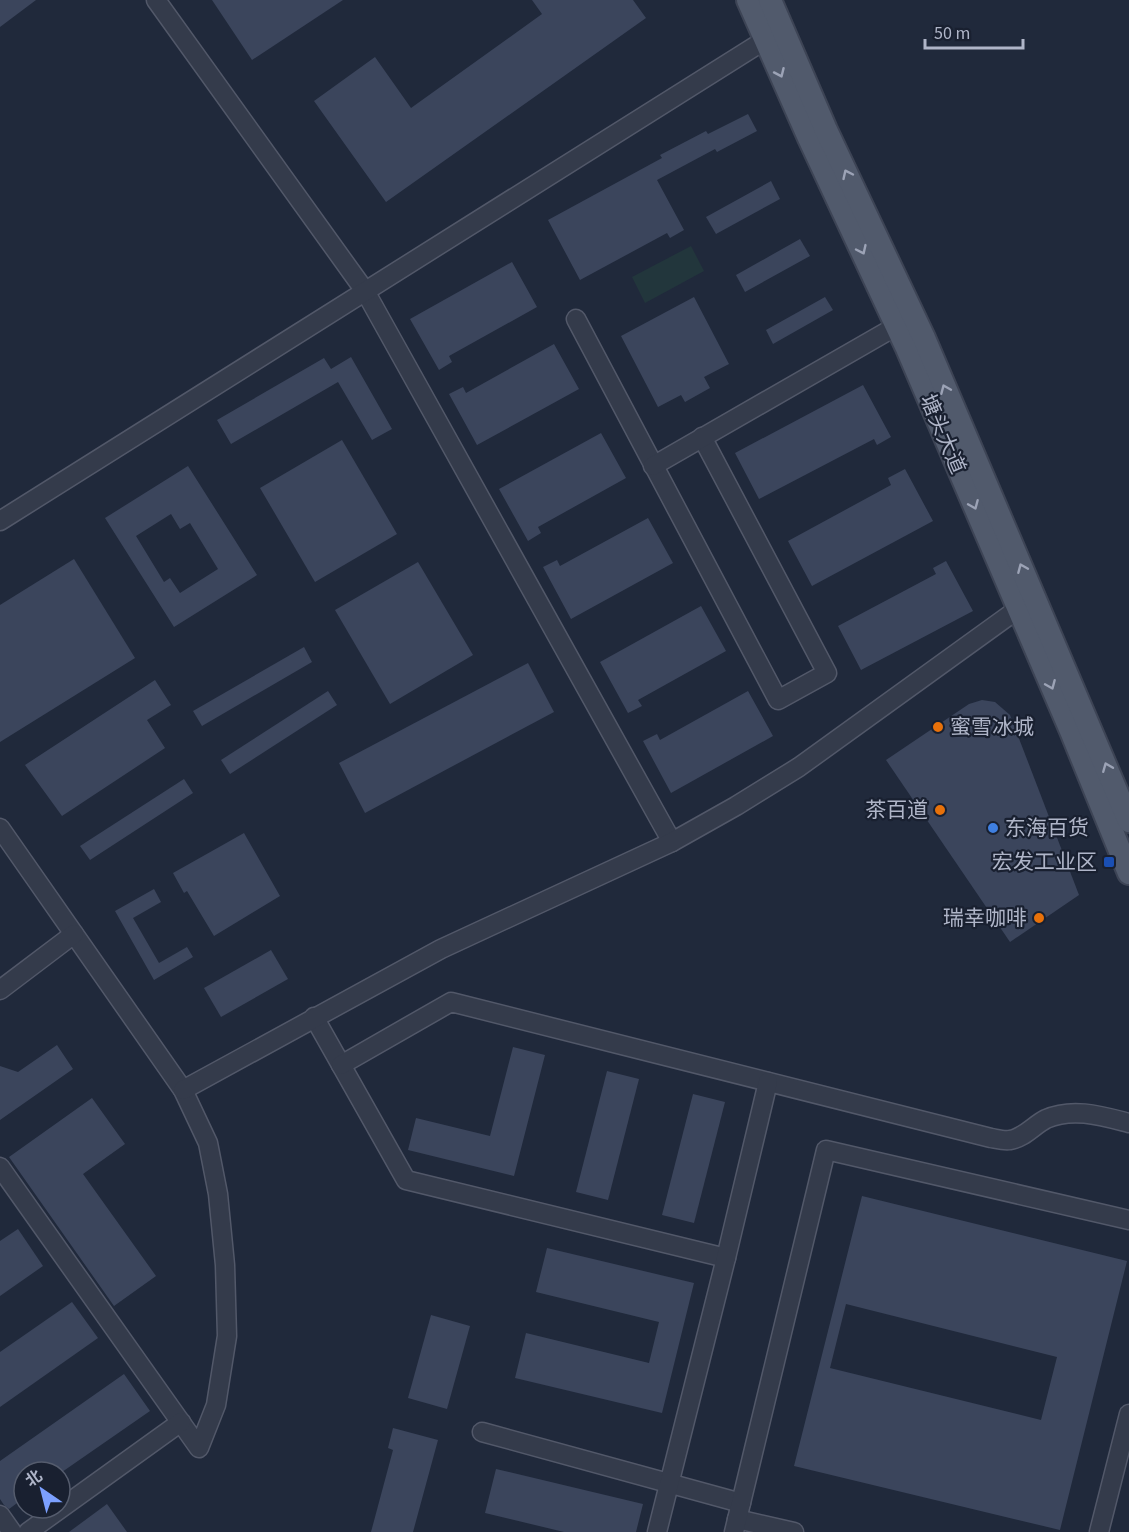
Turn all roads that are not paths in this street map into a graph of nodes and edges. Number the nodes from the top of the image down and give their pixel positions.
1 (156, 0) edge
2 (748, 0) edge
3 (770, 0) edge
4 (774, 34) junction
5 (365, 291) junction
6 (576, 320) dead end
7 (905, 321) junction
8 (702, 438) junction
9 (654, 466) junction
10 (0, 521) edge
11 (1026, 603) junction
12 (1129, 821) edge
13 (0, 828) edge
14 (672, 842) junction
15 (1129, 873) edge
16 (74, 934) junction
17 (0, 990) edge
18 (314, 1017) junction
19 (341, 1065) junction
20 (768, 1082) junction
21 (183, 1090) junction
22 (1129, 1123) edge
23 (0, 1167) edge
24 (1129, 1220) edge
25 (726, 1258) junction
26 (1129, 1414) edge
27 (181, 1422) junction
28 (482, 1432) dead end
29 (670, 1483) junction
30 (0, 1515) edge
31 (737, 1518) edge
32 (12, 1532) edge
33 (28, 1532) edge
34 (657, 1532) edge
35 (794, 1532) edge
36 (1099, 1532) edge

1 - 5 street
2 - 4 main road, 塘头大道
3 - 4 main road, 塘头大道
4 - 5 street
4 - 7 main road, 塘头大道
5 - 10 street
5 - 14 street
6 - 9 street
7 - 8 street
7 - 11 main road, 塘头大道
8 - 9 street
8 - 9 street
12 -> 11 main road, 塘头大道
11 - 14 street
11 -> 15 main road, 塘头大道
13 - 16 street
14 - 18 street
16 - 17 street
16 - 21 street
18 - 19 street
18 - 21 street
19 - 20 street
19 - 25 street
20 - 22 street
20 - 25 street
21 - 27 street
23 - 27 street
24 - 31 street
25 - 29 street
26 - 36 street
27 - 33 street
28 - 29 street
29 - 31 street
29 - 34 street
30 - 32 street
31 - 35 street

